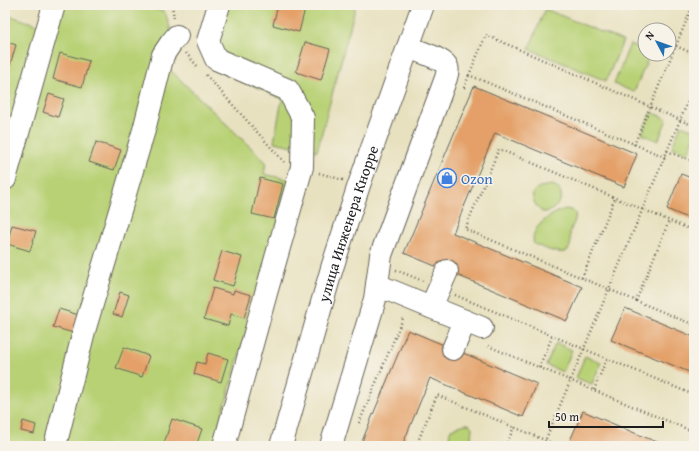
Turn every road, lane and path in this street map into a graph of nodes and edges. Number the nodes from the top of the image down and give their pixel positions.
1 (54, 5) edge
2 (172, 5) edge
3 (219, 5) edge
4 (423, 5) edge
5 (693, 5) edge
6 (177, 36) junction
7 (677, 44) edge
8 (677, 46) edge
9 (408, 47) junction
10 (694, 54) edge
11 (669, 62) edge
12 (694, 87) edge
13 (650, 108) junction
14 (680, 120) junction
15 (694, 126) edge
16 (634, 145) junction
17 (667, 150) junction
18 (302, 158) junction
19 (665, 158) junction
20 (694, 162) edge
21 (5, 179) edge
22 (359, 185) junction
23 (615, 198) junction
24 (643, 209) junction
25 (669, 221) junction
26 (694, 231) edge
27 (379, 274) junction
28 (582, 278) junction
29 (439, 289) junction
30 (609, 289) junction
31 (636, 301) junction
32 (406, 311) dead end
33 (694, 325) edge
34 (465, 333) joint
35 (552, 335) junction
36 (584, 349) junction
37 (607, 358) junction
38 (539, 367) junction
39 (571, 380) junction
40 (594, 390) junction
41 (694, 395) edge
42 (358, 425) dead end
43 (514, 427) junction
44 (694, 432) edge
45 (546, 440) junction
46 (55, 446) edge
47 (224, 446) edge
48 (280, 446) edge
49 (331, 446) edge
50 (416, 446) edge
51 (506, 446) edge
52 (543, 446) edge
53 (559, 446) edge

1 - 21 street
2 - 6 path
3 - 18 street
4 - 9 street, улица Инженера Кнорре
5 - 7 path
6 - 18 path
6 - 46 street
8 - 10 path
9 - 22 street, улица Инженера Кнорре
9 - 27 street
11 - 13 path
12 - 14 path
13 - 14 path
13 - 16 path
13 - 16 path
14 - 15 path
14 - 17 path
16 - 19 path
17 - 19 path
17 - 20 path
18 - 22 path
18 - 47 street
19 - 24 path
22 - 48 street, улица Инженера Кнорре
23 - 24 path
23 - 28 path
23 - 28 path
24 - 25 path
24 - 30 path
25 - 26 path
25 - 31 path
27 - 29 street
27 - 29 path
27 - 49 street
28 - 30 path
29 - 34 street
29 - 35 path
30 - 31 path
30 - 36 path
31 - 33 path
32 - 42 path
34 - 38 path
35 - 36 path
35 - 38 path
36 - 37 path
36 - 39 path
37 - 40 path
37 - 41 path
38 - 39 path
39 - 40 path
39 - 45 path
40 - 44 path
43 - 45 path
43 - 50 path
43 - 51 path
45 - 52 path
45 - 53 path

